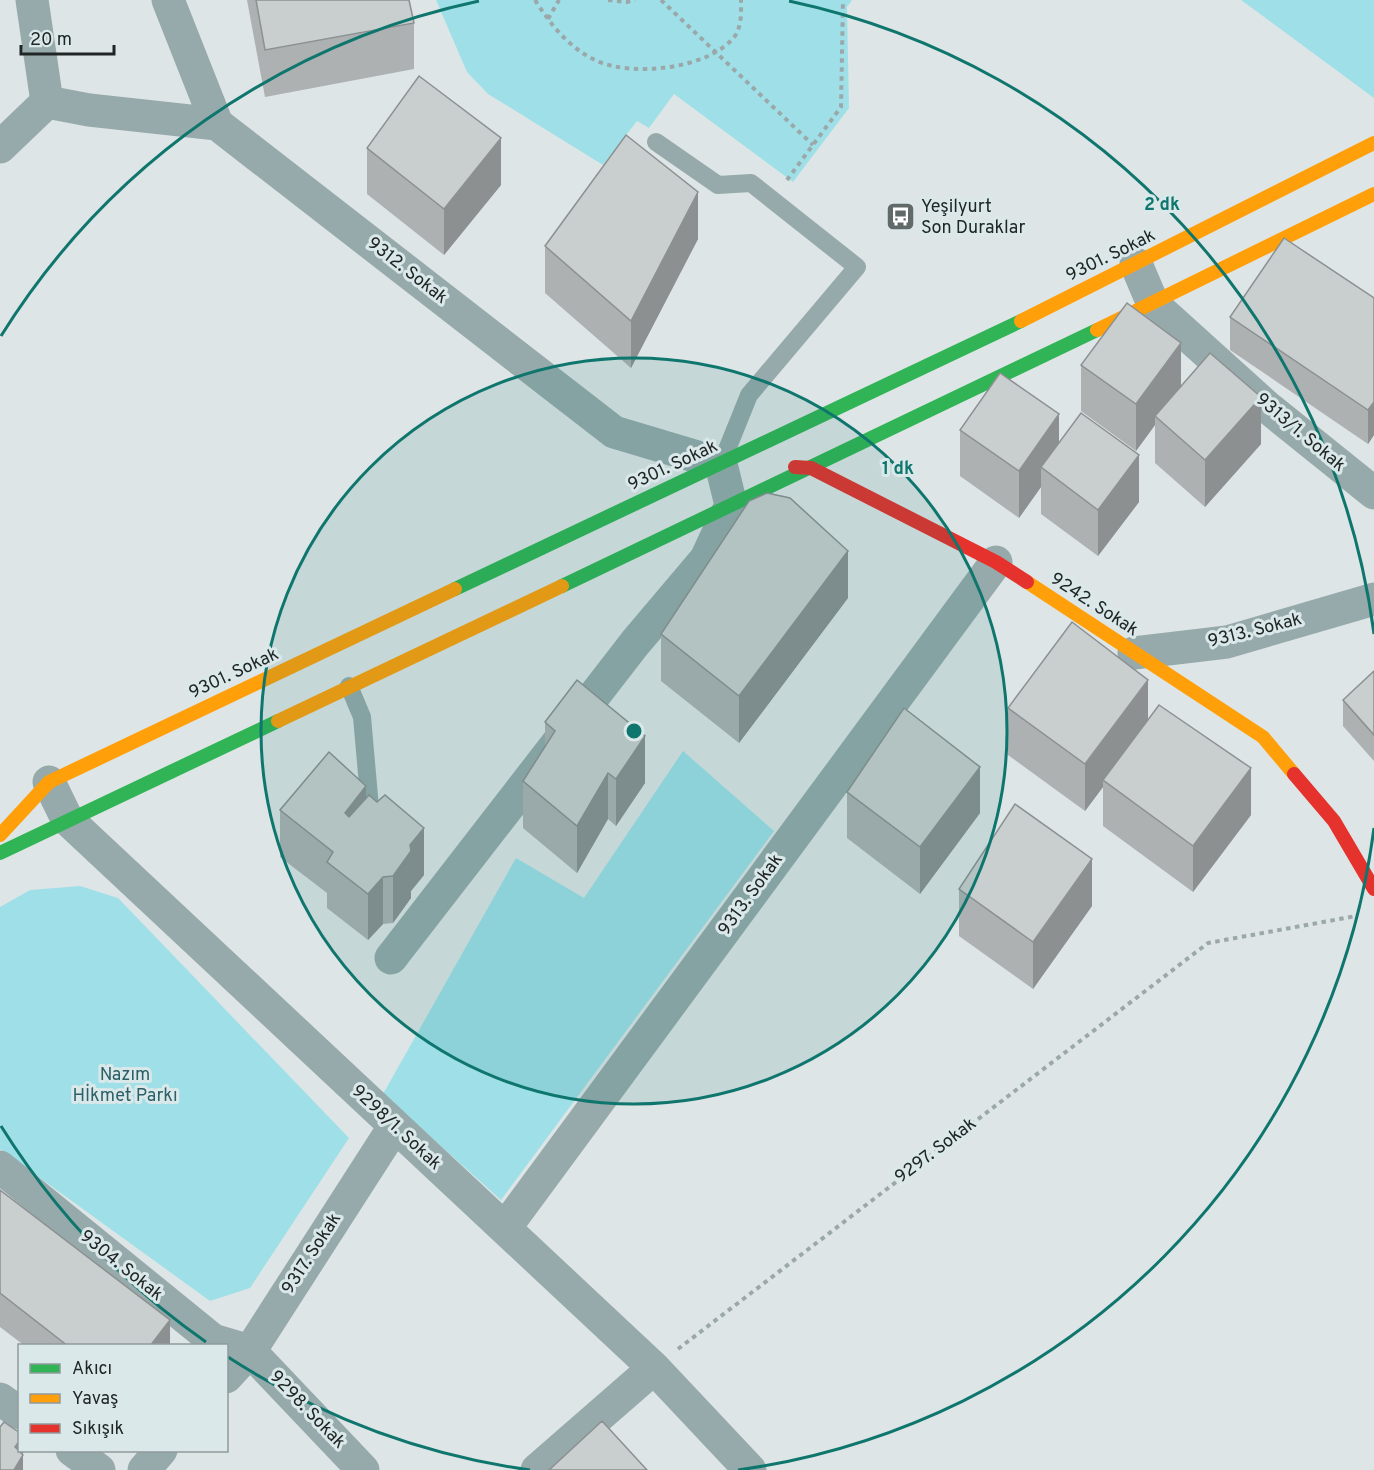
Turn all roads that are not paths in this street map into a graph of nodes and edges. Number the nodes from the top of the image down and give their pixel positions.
1 (32, 0) edge
2 (168, 0) edge
3 (46, 102) junction
4 (217, 124) junction
5 (656, 142) dead end
6 (1374, 143) edge
7 (0, 147) edge
8 (1374, 194) edge
9 (1136, 264) junction
10 (1153, 304) junction
11 (722, 464) junction
12 (755, 465) dead end
13 (777, 466) dead end
14 (811, 468) junction
15 (1374, 493) edge
16 (731, 505) junction
17 (996, 562) junction
18 (1374, 599) edge
19 (1134, 653) junction
20 (349, 686) junction
21 (49, 782) junction
22 (67, 819) junction
23 (370, 819) edge
24 (0, 835) edge
25 (0, 852) edge
26 (1374, 889) edge
27 (390, 958) dead end
28 (393, 1127) junction
29 (0, 1167) edge
30 (505, 1228) junction
31 (226, 1344) edge
32 (228, 1344) edge
33 (250, 1351) junction
34 (654, 1368) junction
35 (228, 1375) edge
36 (0, 1399) edge
37 (18, 1412) edge
38 (75, 1452) edge
39 (159, 1452) edge
40 (99, 1470) edge
41 (144, 1470) edge
42 (363, 1470) edge
43 (537, 1470) edge
44 (750, 1470) edge

1 - 3 street
2 - 4 street
3 - 4 street
3 - 7 street
4 - 11 street, 9312. Sokak
5 - 11 lane
6 - 9 main road, 9301. Sokak
8 - 10 main road
9 - 10 street, 9313/1. Sokak
9 - 11 main road, 9301. Sokak
10 - 14 main road
10 - 15 street, 9313/1. Sokak
11 - 12 main road
11 - 16 street
11 - 21 main road, 9301. Sokak
13 - 14 main road, 9242. Sokak
14 - 16 main road
14 - 17 main road, 9242. Sokak
16 - 20 main road
16 - 27 street
17 - 19 main road, 9242. Sokak
17 - 30 street, 9313. Sokak
18 - 19 street, 9313. Sokak
19 - 26 main road, 9242. Sokak
20 - 22 main road
20 - 23 lane
21 - 22 street, 9298/1. Sokak
21 - 24 main road, 9301. Sokak
22 - 25 main road
22 - 28 street, 9298/1. Sokak
28 - 30 street, 9298/1. Sokak
28 - 33 street, 9317. Sokak
29 - 31 street, 9304. Sokak
30 - 34 street, 9298/1. Sokak
32 - 33 street, 9304. Sokak
33 - 35 street, 9317. Sokak
33 - 42 street, 9298. Sokak
34 - 43 street
34 - 44 street, 9298/1. Sokak
36 - 37 street
38 - 40 street
39 - 41 street

